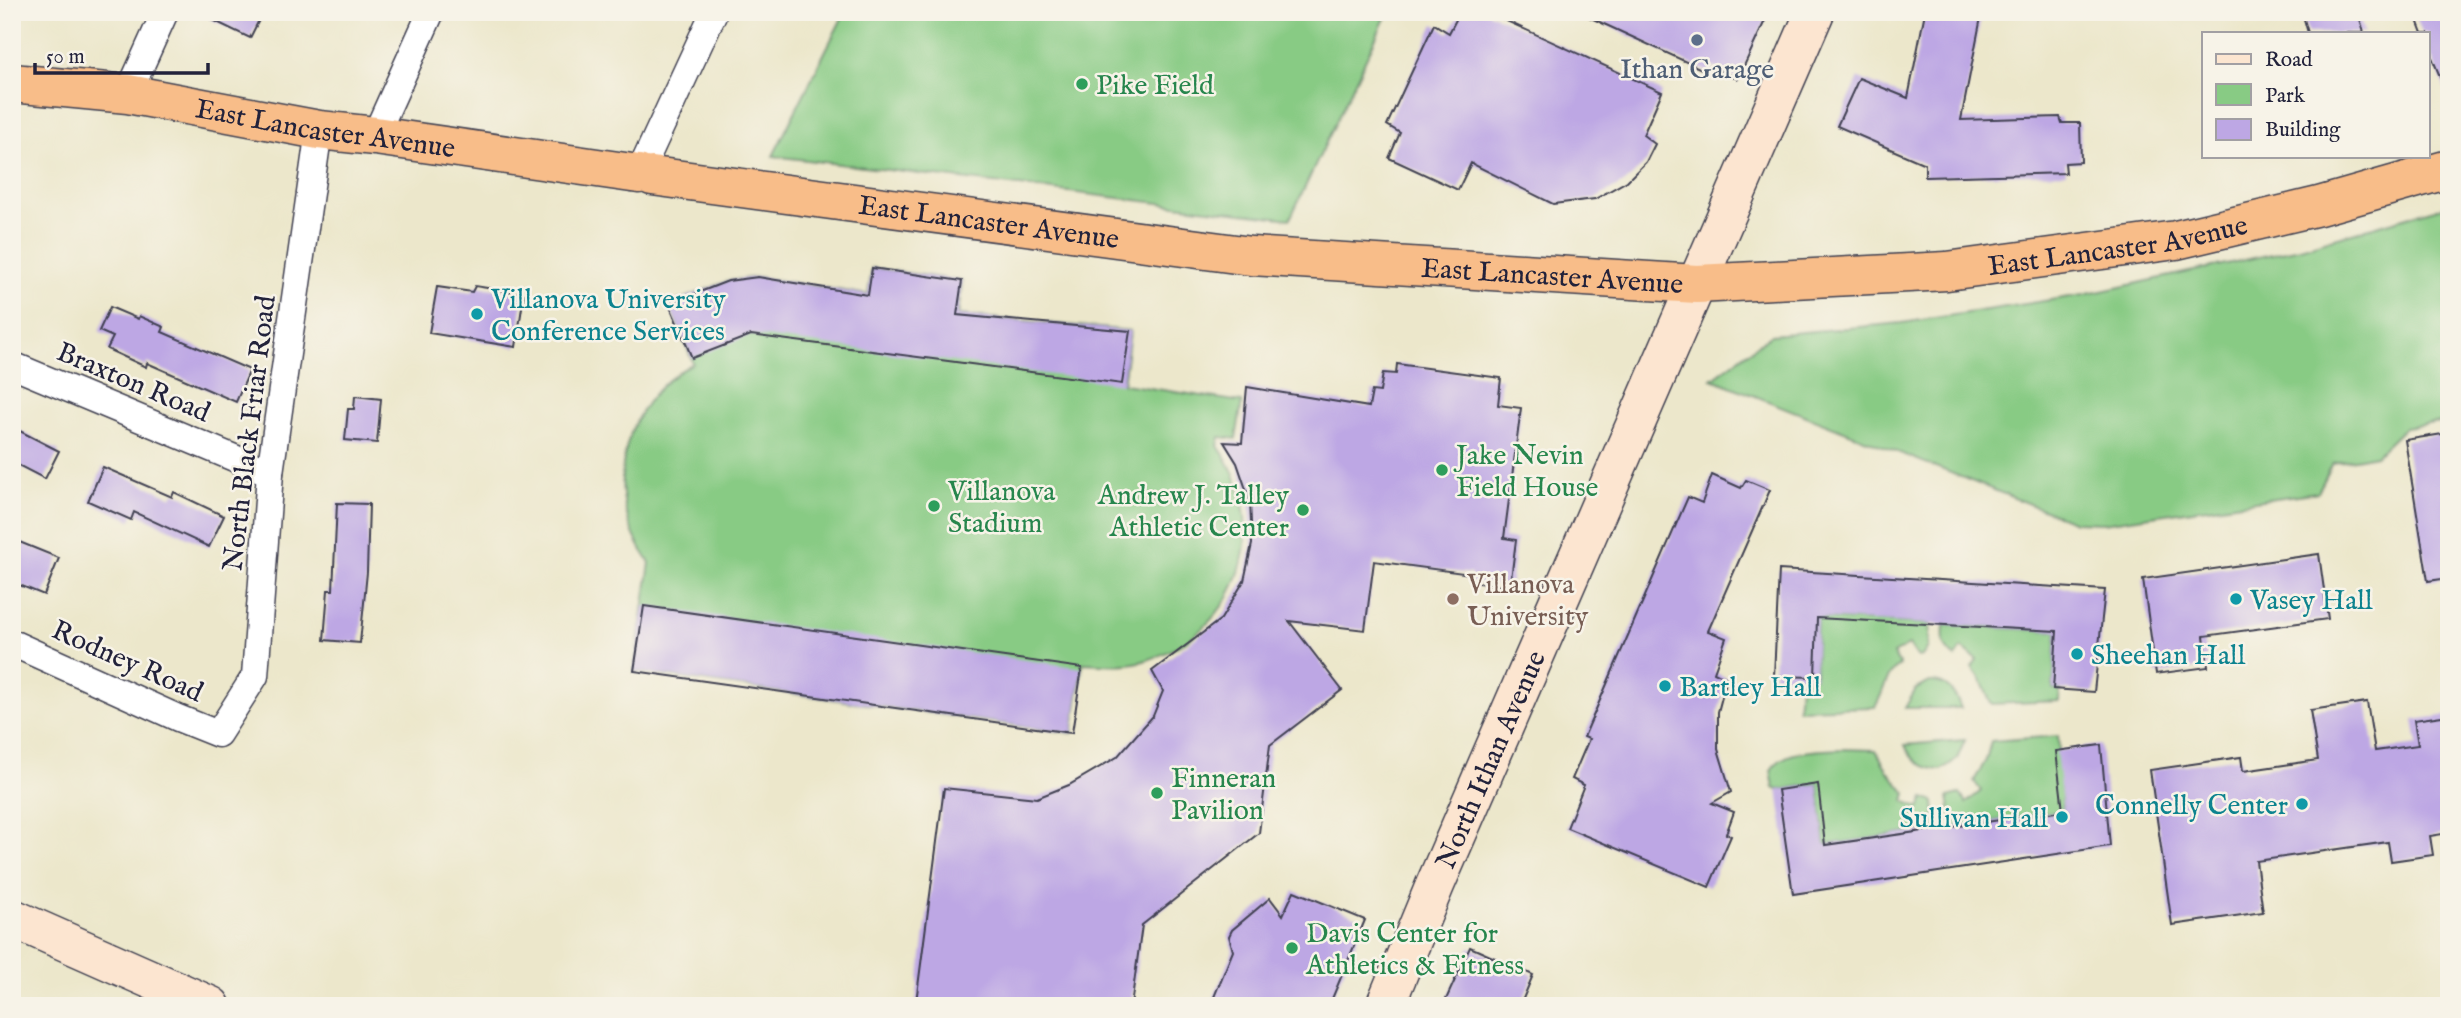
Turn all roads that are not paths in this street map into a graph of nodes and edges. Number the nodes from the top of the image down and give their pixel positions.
1 (165, 12) edge
2 (431, 12) edge
3 (714, 12) edge
4 (1815, 12) edge
5 (12, 83) edge
6 (128, 94) junction
7 (319, 130) junction
8 (375, 136) junction
9 (2449, 169) edge
10 (645, 175) junction
11 (1697, 284) junction
12 (12, 365) edge
13 (270, 473) junction
14 (12, 643) edge
15 (218, 734) joint
16 (12, 918) edge
17 (211, 1006) edge
18 (1385, 1006) edge

1 - 6 street
2 - 8 street
3 - 10 street
4 - 11 street, North Ithan Avenue
5 - 6 highway, East Lancaster Avenue
6 - 7 highway, East Lancaster Avenue
7 - 8 highway, East Lancaster Avenue
7 - 13 street, North Black Friar Road
8 - 10 highway, East Lancaster Avenue
9 - 11 highway, East Lancaster Avenue
10 - 11 highway, East Lancaster Avenue
11 - 18 street, North Ithan Avenue
12 - 13 street, Braxton Road
13 - 15 street, North Black Friar Road
14 - 15 street, Rodney Road
16 - 17 street

